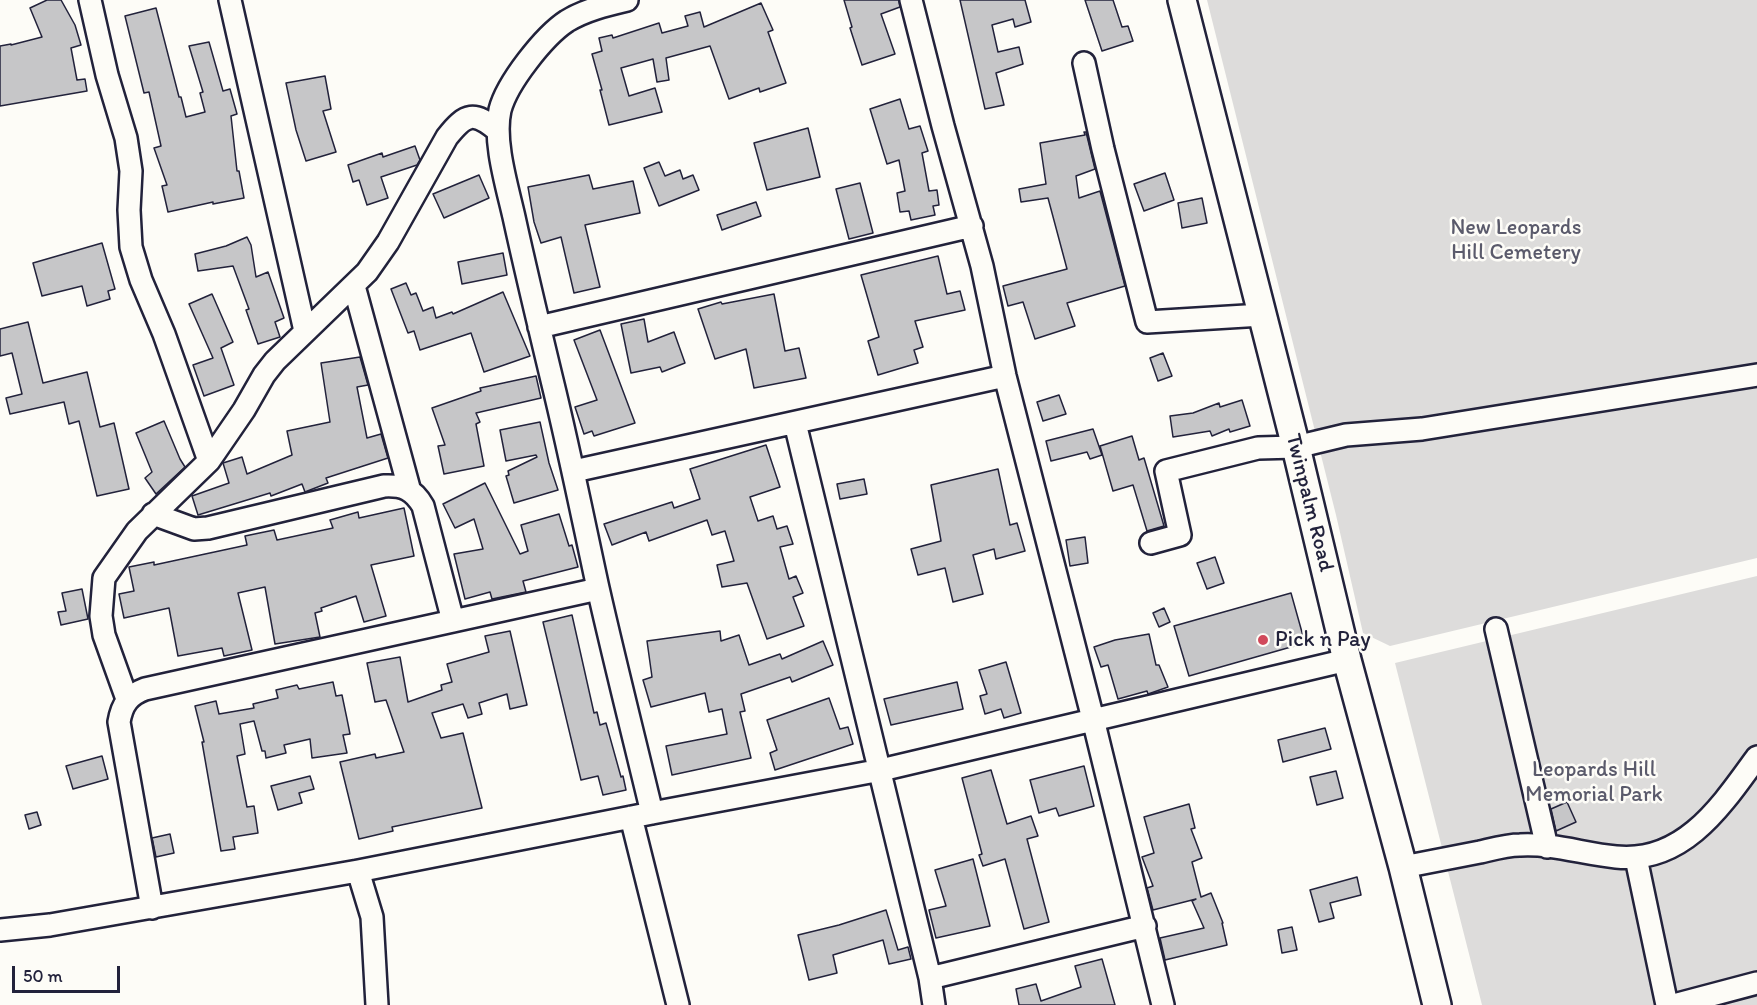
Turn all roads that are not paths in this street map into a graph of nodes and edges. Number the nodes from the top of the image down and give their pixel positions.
1 (90, 0) edge
2 (230, 0) edge
3 (627, 0) edge
4 (911, 0) edge
5 (1182, 0) edge
6 (1084, 63) dead end
7 (498, 131) junction
8 (972, 226) junction
9 (354, 286) junction
10 (1262, 315) junction
11 (539, 327) junction
12 (305, 331) junction
13 (1757, 375) edge
14 (1005, 376) junction
15 (795, 423) junction
16 (1296, 447) junction
17 (209, 461) junction
18 (574, 471) junction
19 (409, 488) junction
20 (153, 514) junction
21 (1151, 543) dead end
22 (598, 589) junction
23 (453, 621) junction
24 (1496, 629) dead end
25 (1347, 660) junction
26 (127, 699) junction
27 (1093, 719) junction
28 (1757, 757) edge
29 (881, 770) junction
30 (641, 815) junction
31 (1546, 847) junction
32 (1636, 858) junction
33 (1403, 867) junction
34 (358, 871) junction
35 (152, 908) junction
36 (1145, 927) junction
37 (0, 930) edge
38 (930, 978) junction
39 (1757, 982) edge
40 (376, 1005) edge
41 (678, 1005) edge
42 (934, 1005) edge
43 (1163, 1005) edge
44 (1437, 1005) edge
45 (1667, 1005) edge
46 (1674, 1005) edge

1 - 17 street
2 - 12 street
3 - 7 street
4 - 8 street
5 - 10 main road, Twinpalm Road
6 - 10 street
7 - 9 street
7 - 11 street
8 - 11 street
8 - 14 street
9 - 12 street
9 - 19 street
10 - 16 main road, Twinpalm Road
11 - 18 street
12 - 17 street
13 - 16 street
14 - 15 street
14 - 27 street
15 - 18 street
15 - 29 street
16 - 21 street
16 - 25 main road, Twinpalm Road
17 - 20 street
18 - 22 street
19 - 20 street
19 - 23 street
20 - 26 street
22 - 23 street
22 - 30 street
23 - 26 street
24 - 31 street
25 - 27 street
25 - 33 main road, Twinpalm Road
26 - 35 street
27 - 29 street
27 - 36 street
28 - 32 street
29 - 30 street
29 - 38 street
30 - 34 street
30 - 41 street
31 - 32 street
31 - 33 street
32 - 45 street
33 - 44 main road, Twinpalm Road
34 - 35 street
34 - 40 street
35 - 37 street
36 - 38 street
36 - 43 street
38 - 42 street
39 - 46 street

